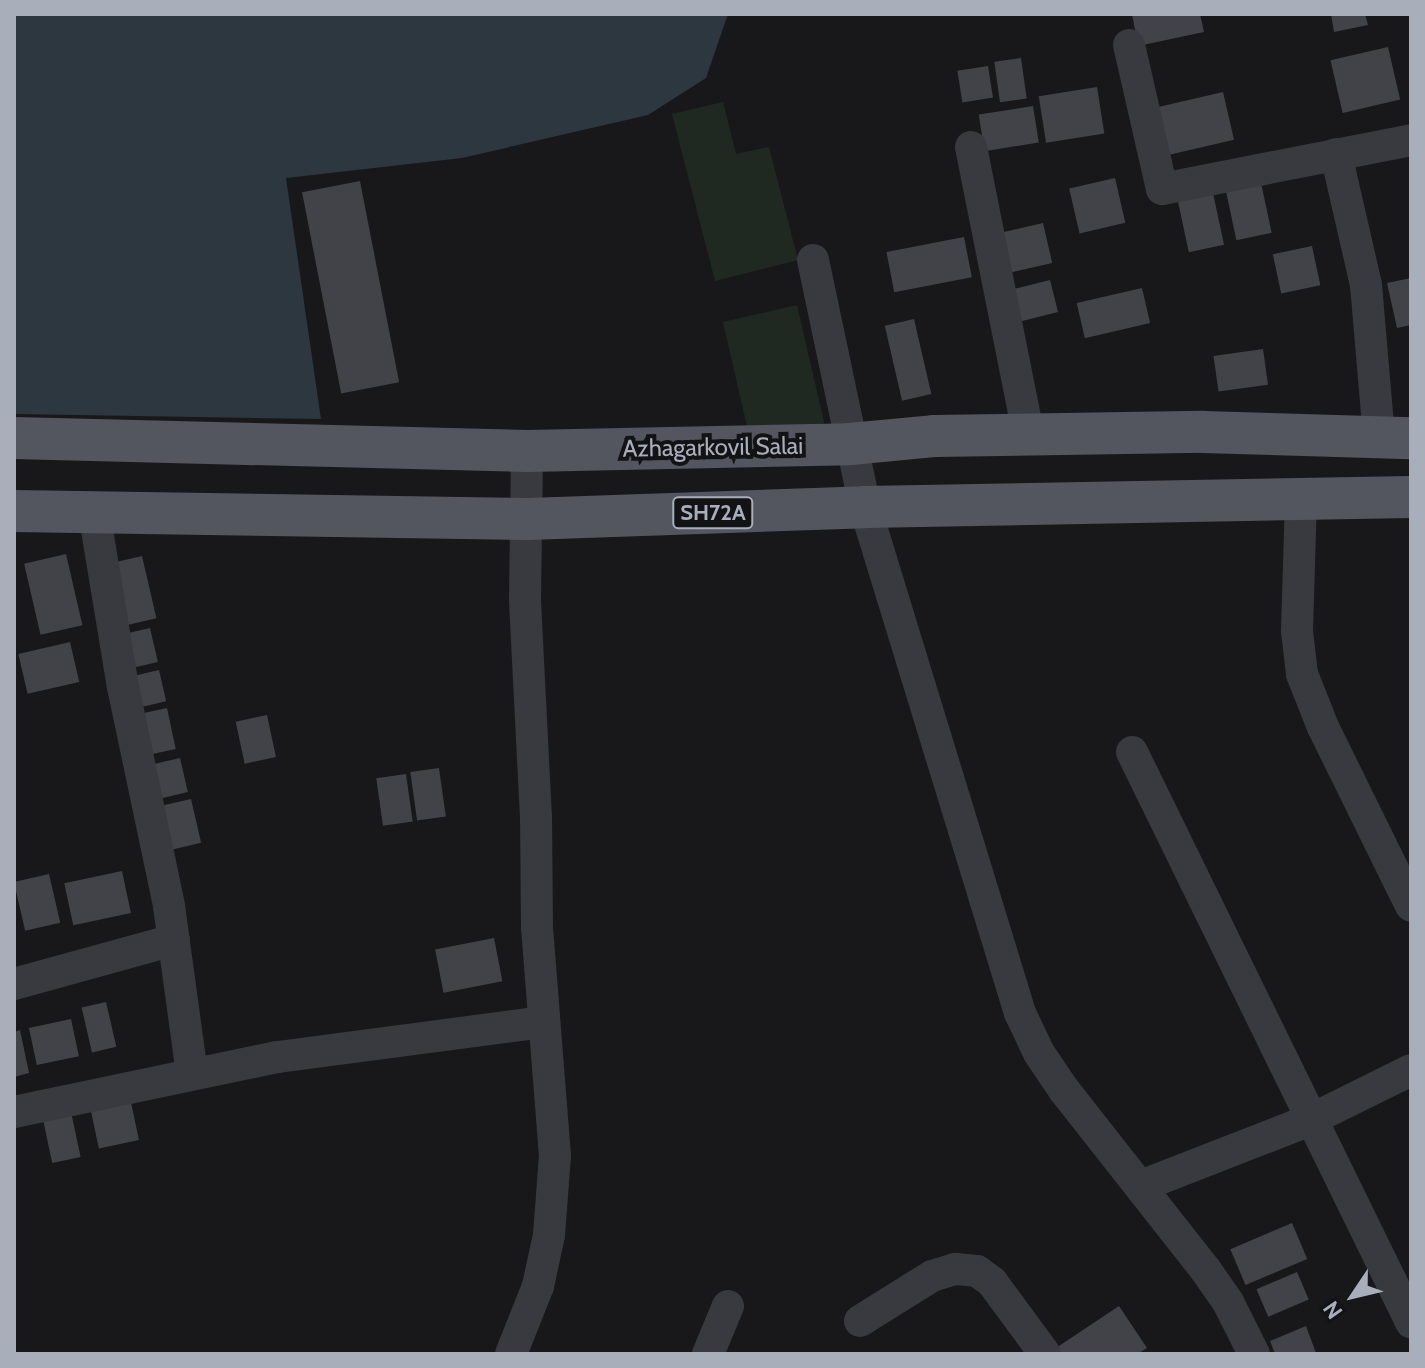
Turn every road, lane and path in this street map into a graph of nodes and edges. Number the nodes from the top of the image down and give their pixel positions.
1 (1129, 45) dead end
2 (1411, 140) edge
3 (971, 147) dead end
4 (1336, 154) junction
5 (813, 260) dead end
6 (1029, 437) junction
7 (14, 438) edge
8 (1397, 438) edge
9 (850, 444) junction
10 (527, 451) junction
11 (1301, 497) junction
12 (1411, 497) edge
13 (865, 507) junction
14 (14, 511) edge
15 (94, 512) junction
16 (528, 519) junction
17 (1132, 752) dead end
18 (1411, 906) edge
19 (174, 940) junction
20 (14, 984) edge
21 (543, 1022) junction
22 (1411, 1070) edge
23 (192, 1074) junction
24 (14, 1112) edge
25 (1310, 1120) junction
26 (1141, 1186) junction
27 (728, 1306) dead end
28 (860, 1321) dead end
29 (1411, 1322) edge
30 (511, 1354) edge
31 (708, 1354) edge
32 (1045, 1354) edge
33 (1254, 1354) edge

1 - 4 street
2 - 4 street
3 - 6 street
4 - 8 street
5 - 9 street
6 - 8 main road, Azhagarkovil Salai
6 - 9 main road, Azhagarkovil Salai
7 - 10 main road, Azhagarkovil Salai
9 - 10 main road, Azhagarkovil Salai
9 - 13 street
10 - 16 street
11 - 12 main road, SH72A
11 - 13 main road, SH72A
11 - 18 street
13 - 16 main road, SH72A
13 - 26 street
14 - 15 main road, SH72A
15 - 16 main road, SH72A
15 - 19 street
16 - 21 street
17 - 25 street
19 - 20 street
19 - 23 street
21 - 23 street
21 - 30 street
22 - 25 street
23 - 24 street
25 - 26 street
25 - 29 street
26 - 33 street
27 - 31 street
28 - 32 street

